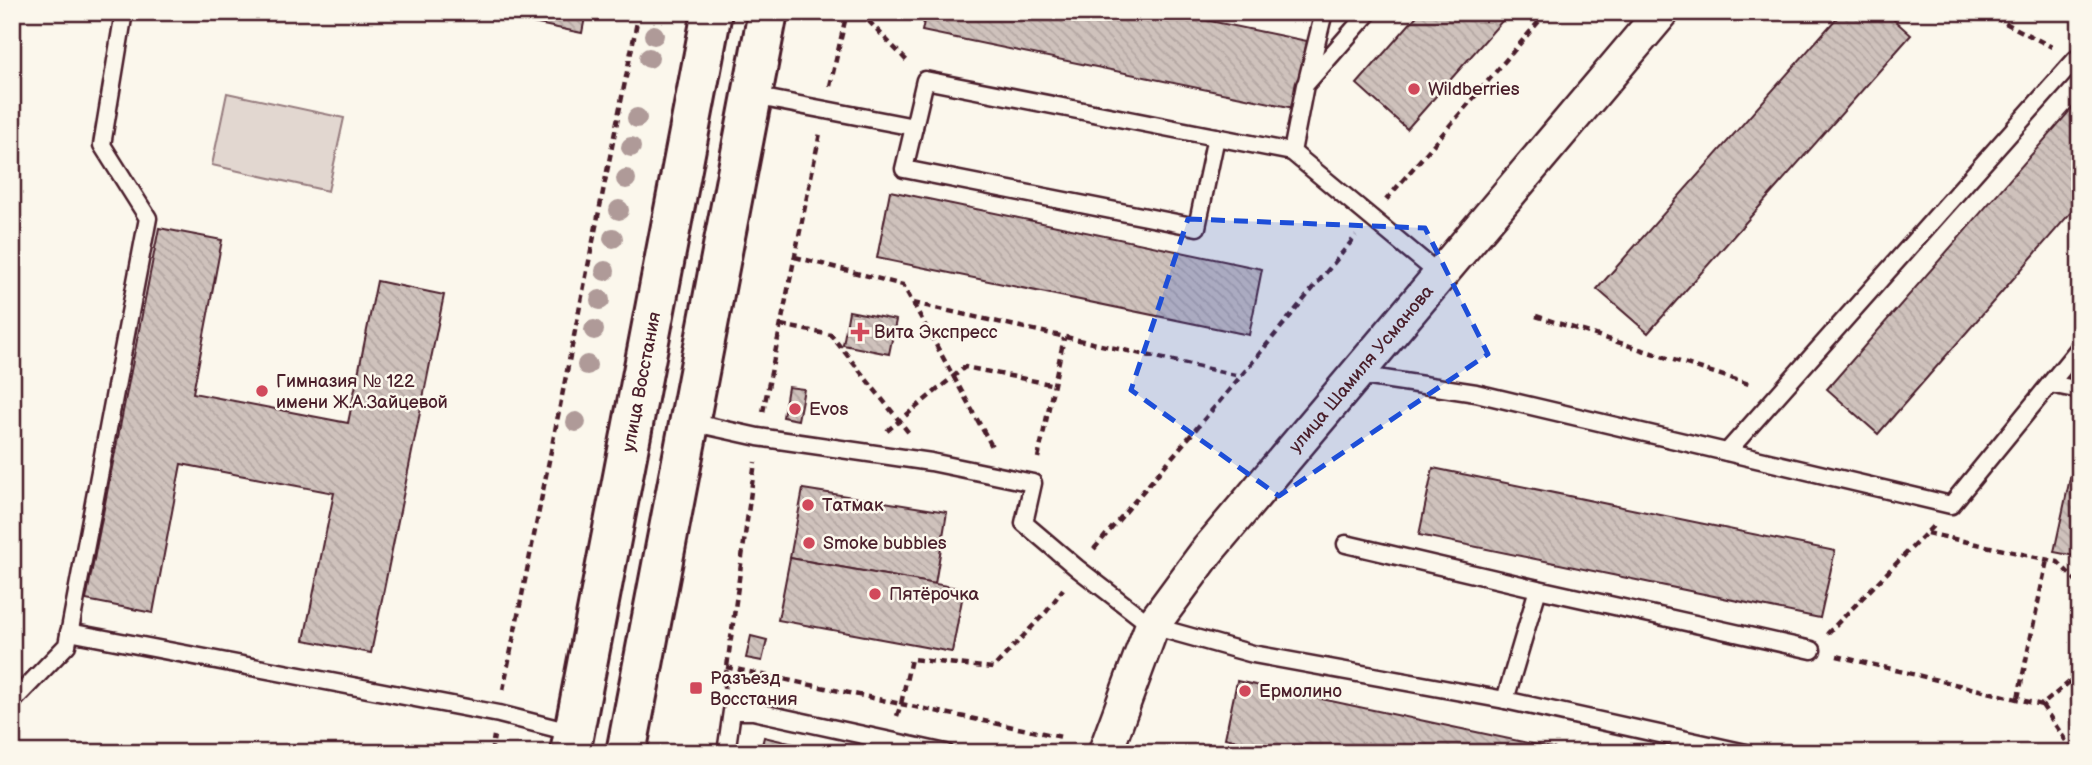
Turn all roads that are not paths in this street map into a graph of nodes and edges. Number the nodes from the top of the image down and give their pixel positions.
1 (124, 12) edge
2 (712, 12) edge
3 (768, 12) edge
4 (1324, 12) edge
5 (1369, 12) edge
6 (1662, 12) edge
7 (2077, 60) road end
8 (1306, 85) junction
9 (752, 96) junction
10 (914, 127) junction
11 (1216, 137) junction
12 (1292, 152) junction
13 (1440, 275) junction
14 (2080, 347) edge
15 (1357, 375) junction
16 (2050, 384) junction
17 (2080, 390) edge
18 (690, 422) junction
19 (1727, 452) junction
20 (1346, 544) dead end
21 (1538, 589) junction
22 (1152, 626) junction
23 (69, 632) junction
24 (1812, 650) road end
25 (1505, 700) junction
26 (12, 702) edge
27 (572, 743) edge
28 (1668, 745) edge
29 (626, 753) edge
30 (726, 753) edge
31 (946, 753) edge
32 (1105, 753) edge
33 (1746, 753) edge

1 - 23 lane
2 - 27 main road, улица Восстания
3 - 9 main road
4 - 8 lane
5 - 8 lane
6 - 13 street, улица Шамиля Усманова
7 - 19 lane
8 - 12 lane
9 - 10 lane
9 - 18 main road
10 - 11 lane
10 - 11 lane
11 - 12 lane
12 - 13 lane
13 - 15 street, улица Шамиля Усманова
14 - 16 lane
15 - 19 lane
15 - 22 street, улица Шамиля Усманова
16 - 17 lane
16 - 19 lane
18 - 22 lane
18 - 29 main road
20 - 21 lane
21 - 24 lane
21 - 25 lane
22 - 25 lane
22 - 32 street, улица Шамиля Усманова
23 - 26 lane
23 - 27 lane
25 - 28 lane
28 - 33 lane
30 - 31 lane

